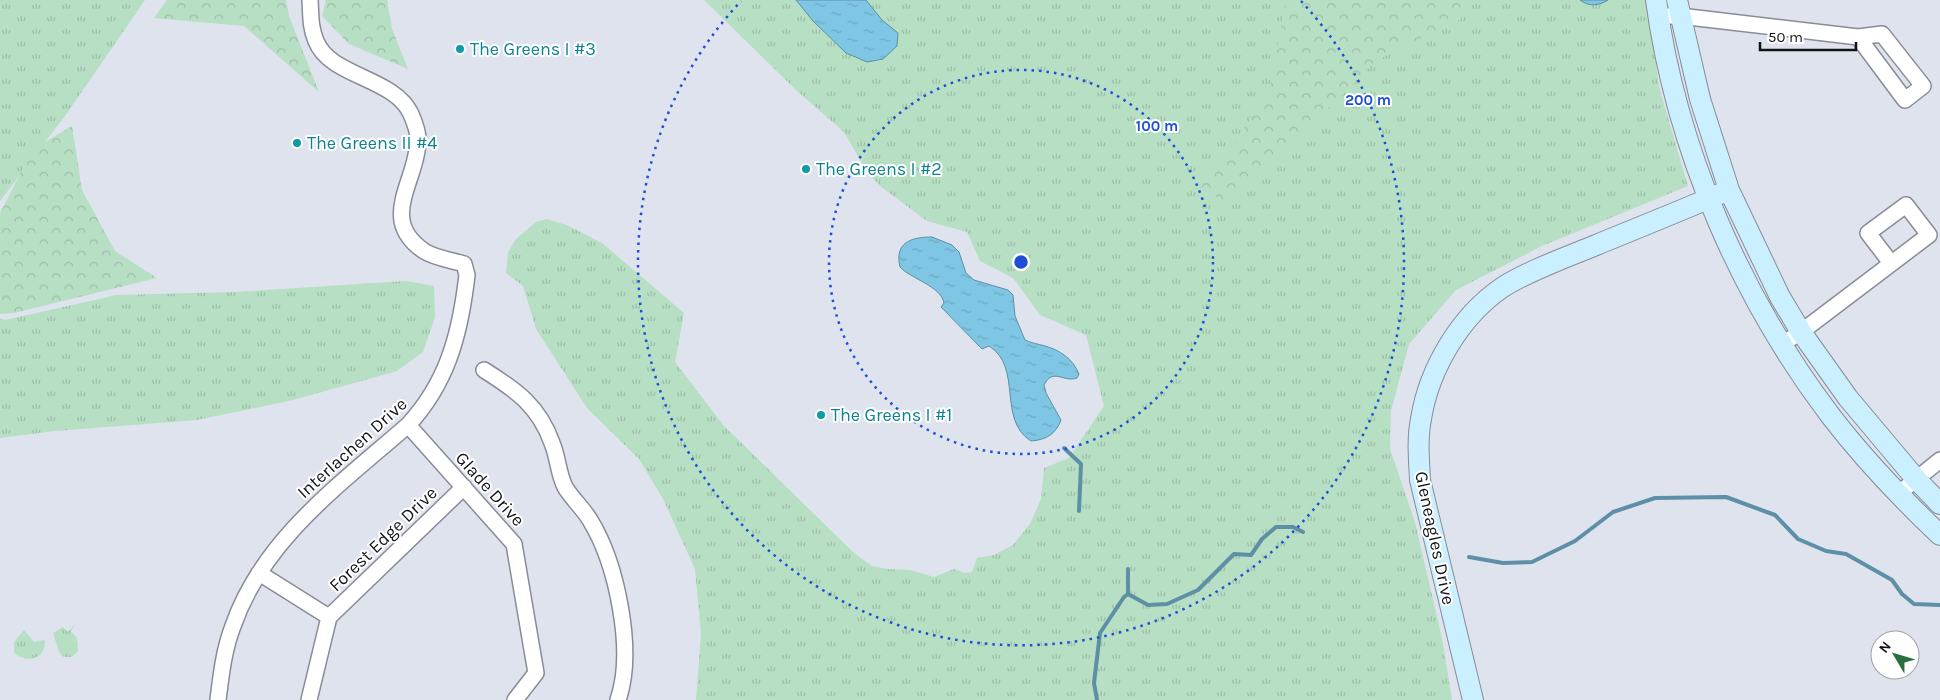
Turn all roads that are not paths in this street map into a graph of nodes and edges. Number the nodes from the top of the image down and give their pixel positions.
1 (310, 0) edge
2 (1658, 8) edge
3 (1679, 8) edge
4 (1858, 37) junction
5 (1729, 190) junction
6 (1709, 198) junction
7 (1891, 263) dead end
8 (1801, 332) junction
9 (1782, 344) junction
10 (484, 370) dead end
11 (408, 425) junction
12 (1940, 460) edge
13 (1916, 479) junction
14 (464, 487) junction
15 (1898, 494) junction
16 (1940, 504) edge
17 (1940, 535) edge
18 (259, 573) junction
19 (329, 617) junction
20 (218, 700) edge
21 (309, 700) edge
22 (515, 700) edge
23 (618, 700) edge
24 (1473, 700) edge

1 - 11 street, Interlachen Drive
2 - 3 street
2 - 6 street
3 - 4 street
3 - 5 street
4 - 4 street
5 - 6 street, Gleneagles Drive
5 - 8 street
6 - 9 street
6 - 24 street, Gleneagles Drive
7 - 8 street
8 - 9 street
8 - 13 street
9 - 15 street
10 - 23 street
11 - 14 street, Glade Drive
11 - 18 street, Interlachen Drive
12 - 13 street
13 - 15 street
13 - 16 street
14 - 19 street, Forest Edge Drive
14 - 22 street, Glade Drive
15 - 17 street
18 - 19 street, Forest Edge Drive
18 - 20 street, Interlachen Drive
19 - 21 street, Forest Edge Drive

